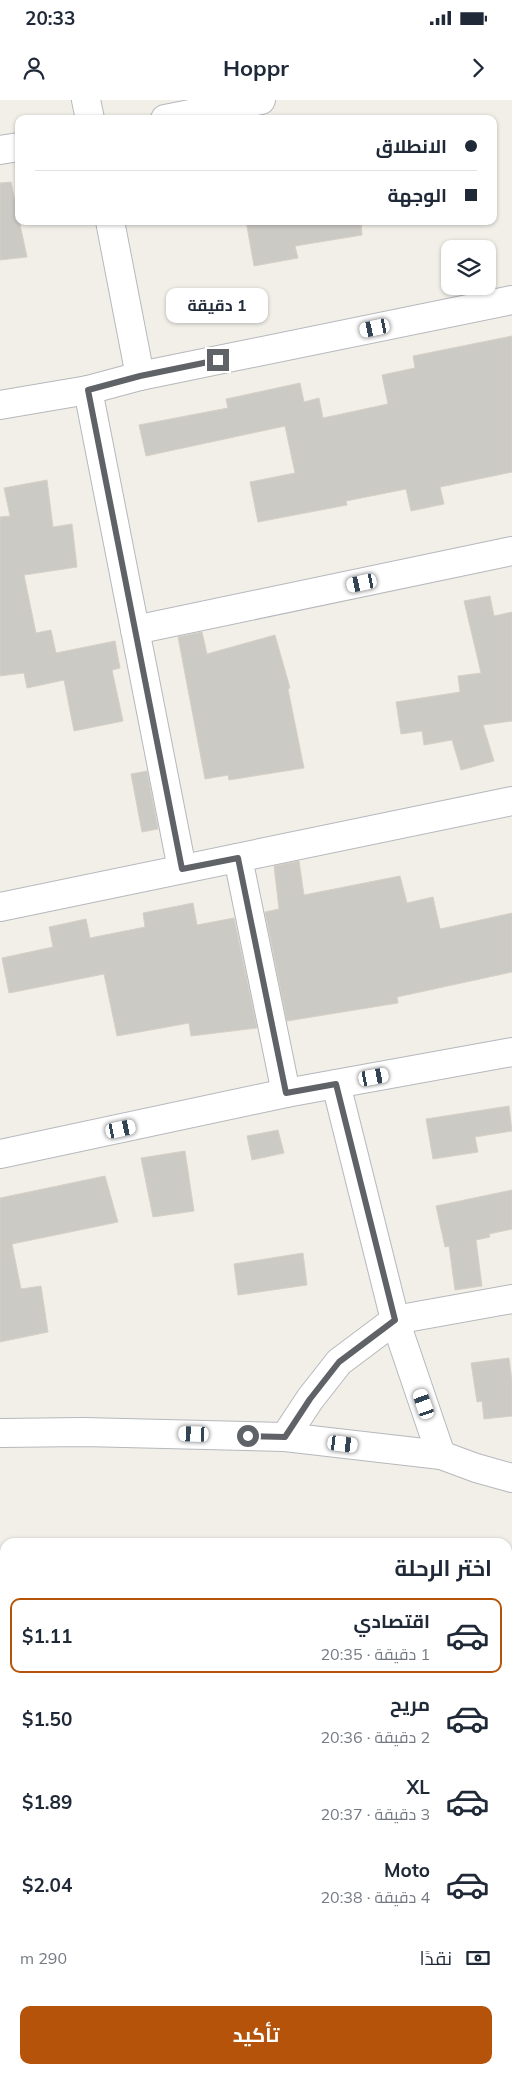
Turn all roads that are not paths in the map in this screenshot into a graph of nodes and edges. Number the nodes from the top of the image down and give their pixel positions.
1 (86, 100) edge
2 (261, 100) edge
3 (89, 115) edge
4 (185, 115) edge
5 (15, 148) edge
6 (0, 150) edge
7 (111, 225) edge
8 (512, 300) edge
9 (140, 376) junction
10 (88, 390) junction
11 (0, 405) edge
12 (512, 551) edge
13 (135, 630) junction
14 (512, 801) edge
15 (238, 858) junction
16 (182, 869) junction
17 (0, 907) edge
18 (512, 1052) edge
19 (336, 1084) junction
20 (286, 1093) junction
21 (0, 1154) edge
22 (512, 1298) edge
23 (395, 1320) junction
24 (0, 1433) edge
25 (285, 1437) junction
26 (441, 1455) junction
27 (512, 1478) edge

1 - 3 street
2 - 4 street
5 - 6 street
7 - 9 street
8 - 9 street
9 - 10 street
10 - 11 street
10 - 13 street
12 - 13 street
13 - 16 street
14 - 15 street
15 - 16 street
15 - 20 street
16 - 17 street
18 - 19 street
19 - 20 street
19 - 23 street
20 - 21 street
22 - 23 street
23 - 25 street
23 - 26 street
24 - 25 street
25 - 26 street
26 - 27 street

